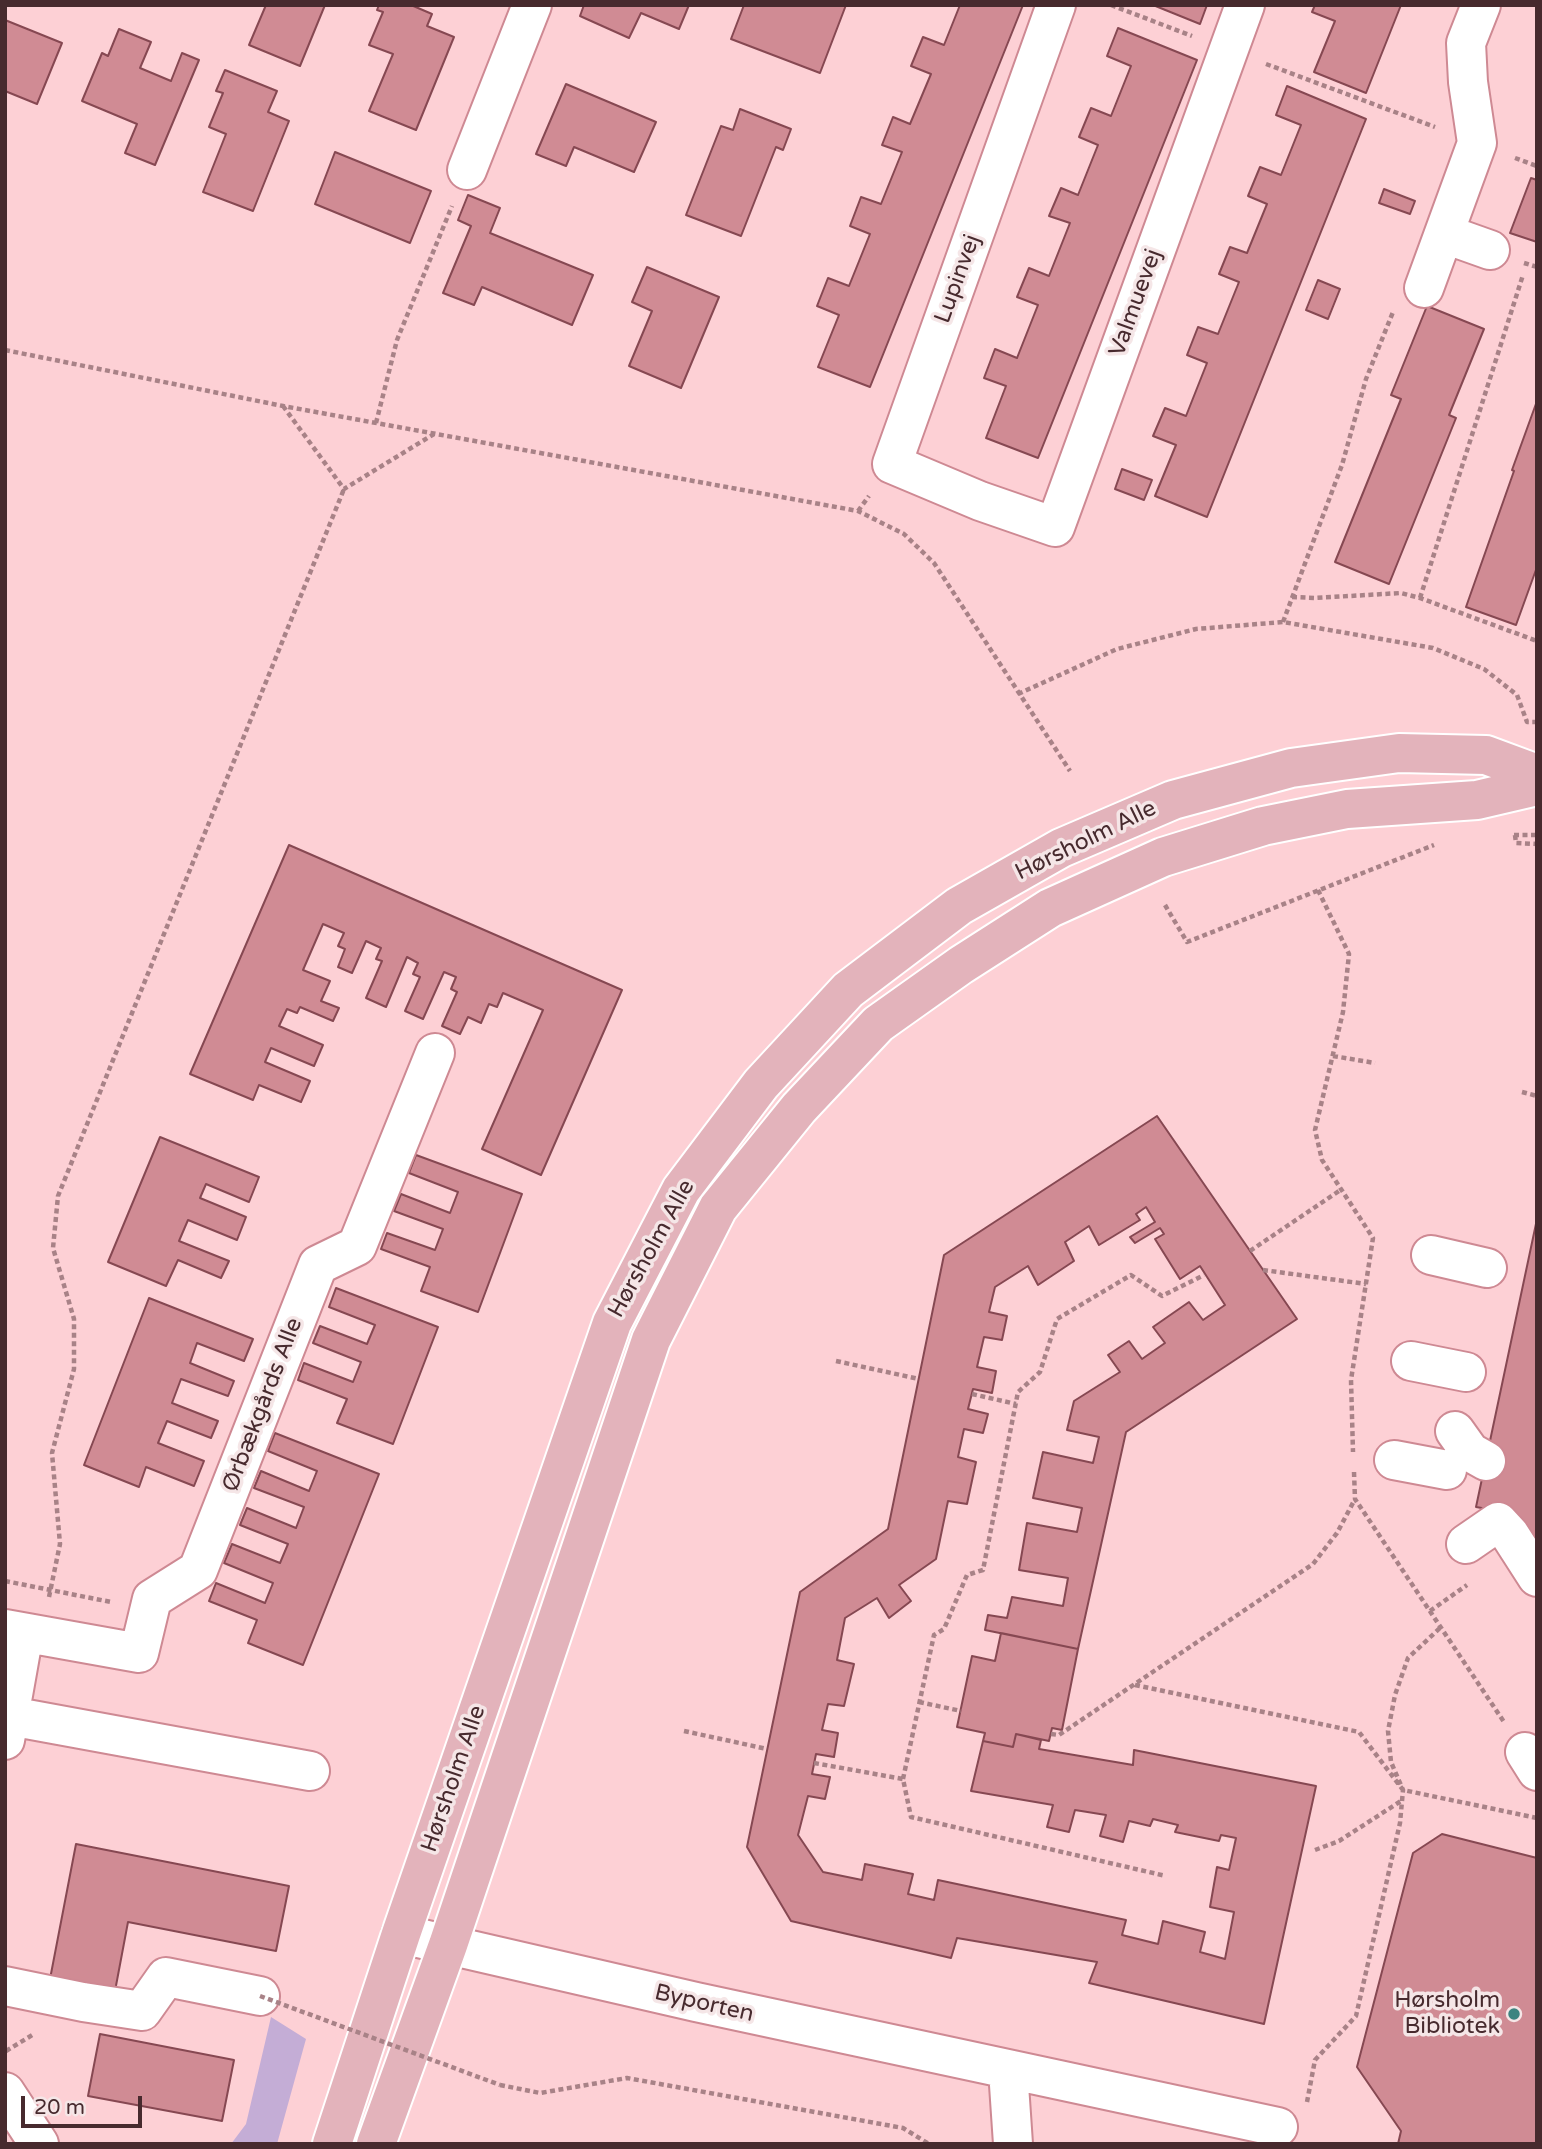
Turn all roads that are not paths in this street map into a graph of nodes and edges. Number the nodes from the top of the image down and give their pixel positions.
1 (532, 5) edge
2 (1056, 5) edge
3 (1245, 5) edge
4 (1481, 5) edge
5 (467, 170) road end
6 (1445, 234) junction
7 (1490, 250) dead end
8 (1424, 289) road end
9 (980, 500) joint
10 (1537, 774) edge
11 (1537, 786) edge
12 (435, 1053) dead end
13 (1431, 1255) dead end
14 (1487, 1268) dead end
15 (1411, 1361) dead end
16 (1466, 1372) dead end
17 (1455, 1431) dead end
18 (1394, 1460) dead end
19 (1486, 1461) dead end
20 (1447, 1470) dead end
21 (1470, 1562) road end
22 (1537, 1577) edge
23 (24, 1632) edge
24 (7, 1728) edge
25 (310, 1771) dead end
26 (401, 1934) junction
27 (448, 1945) junction
28 (5, 1986) edge
29 (260, 1996) road end
30 (1007, 2070) junction
31 (5, 2092) edge
32 (1292, 2118) road end
33 (39, 2144) edge
34 (332, 2144) edge
35 (376, 2144) edge
36 (1013, 2144) edge

1 - 5 street
2 - 9 street, Lupinvej
3 - 9 street, Valmuevej
4 - 6 street
6 - 7 street
6 - 8 street
10 - 26 main road, Hørsholm Alle
11 - 27 main road, Hørsholm Alle
12 - 23 street, Ørbækgårds Alle
13 - 14 street
15 - 16 street
17 - 19 street
18 - 20 street
21 - 22 street
23 - 24 street
24 - 25 street
26 - 27 street, Byporten
26 - 34 main road, Hørsholm Alle
27 - 30 street, Byporten
27 - 35 main road, Hørsholm Alle
28 - 29 street
30 - 32 street, Byporten
30 - 36 street
31 - 33 street

